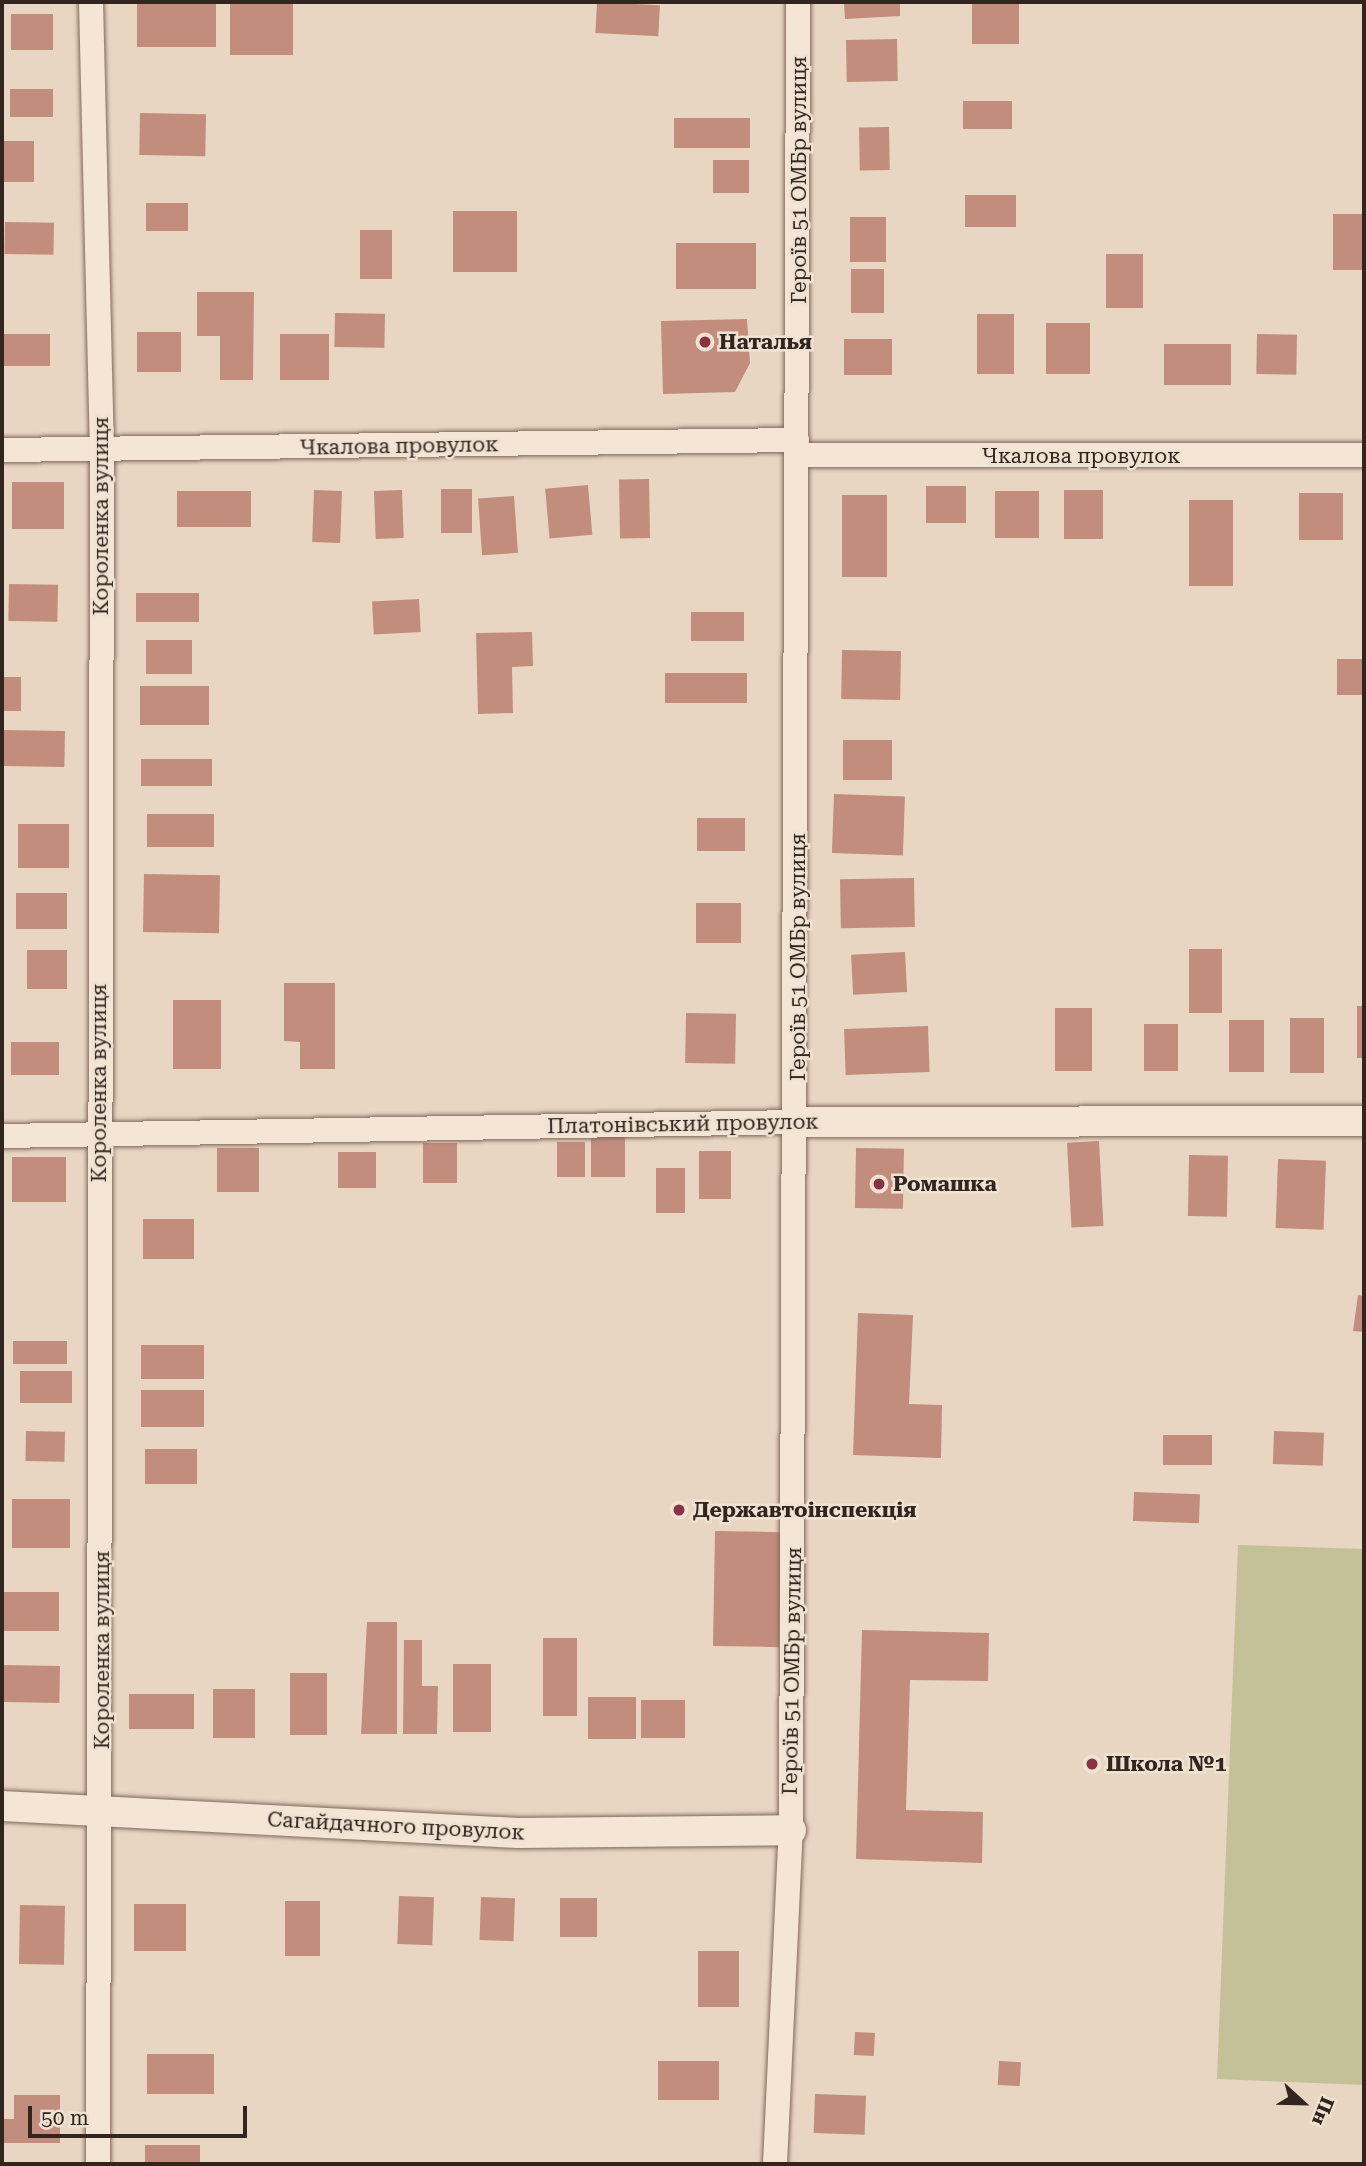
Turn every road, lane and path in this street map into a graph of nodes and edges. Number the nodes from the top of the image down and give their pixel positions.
1 (91, 2) edge
2 (798, 2) edge
3 (797, 448) junction
4 (2, 450) edge
5 (102, 450) junction
6 (1364, 455) edge
7 (1364, 1121) edge
8 (798, 1122) junction
9 (99, 1134) junction
10 (2, 1136) edge
11 (2, 1807) edge
12 (103, 1811) junction
13 (791, 1830) junction
14 (98, 2164) edge
15 (775, 2164) edge

1 - 5 street, Короленка вулиця
2 - 3 street, Героїв 51 ОМБр вулиця
3 - 5 street, Чкалова провулок
3 - 6 street, Чкалова провулок
3 - 8 street, Героїв 51 ОМБр вулиця
4 - 5 street, Чкалова провулок
5 - 9 street, Короленка вулиця
7 - 8 street, Платонівський провулок
8 - 9 street, Платонівський провулок
8 - 13 street, Героїв 51 ОМБр вулиця
9 - 10 street, Платонівський провулок
9 - 12 street, Короленка вулиця
11 - 12 street, Сагайдачного провулок
12 - 13 street, Сагайдачного провулок
12 - 14 street, Короленка вулиця
13 - 15 street, Героїв 51 ОМБр вулиця

